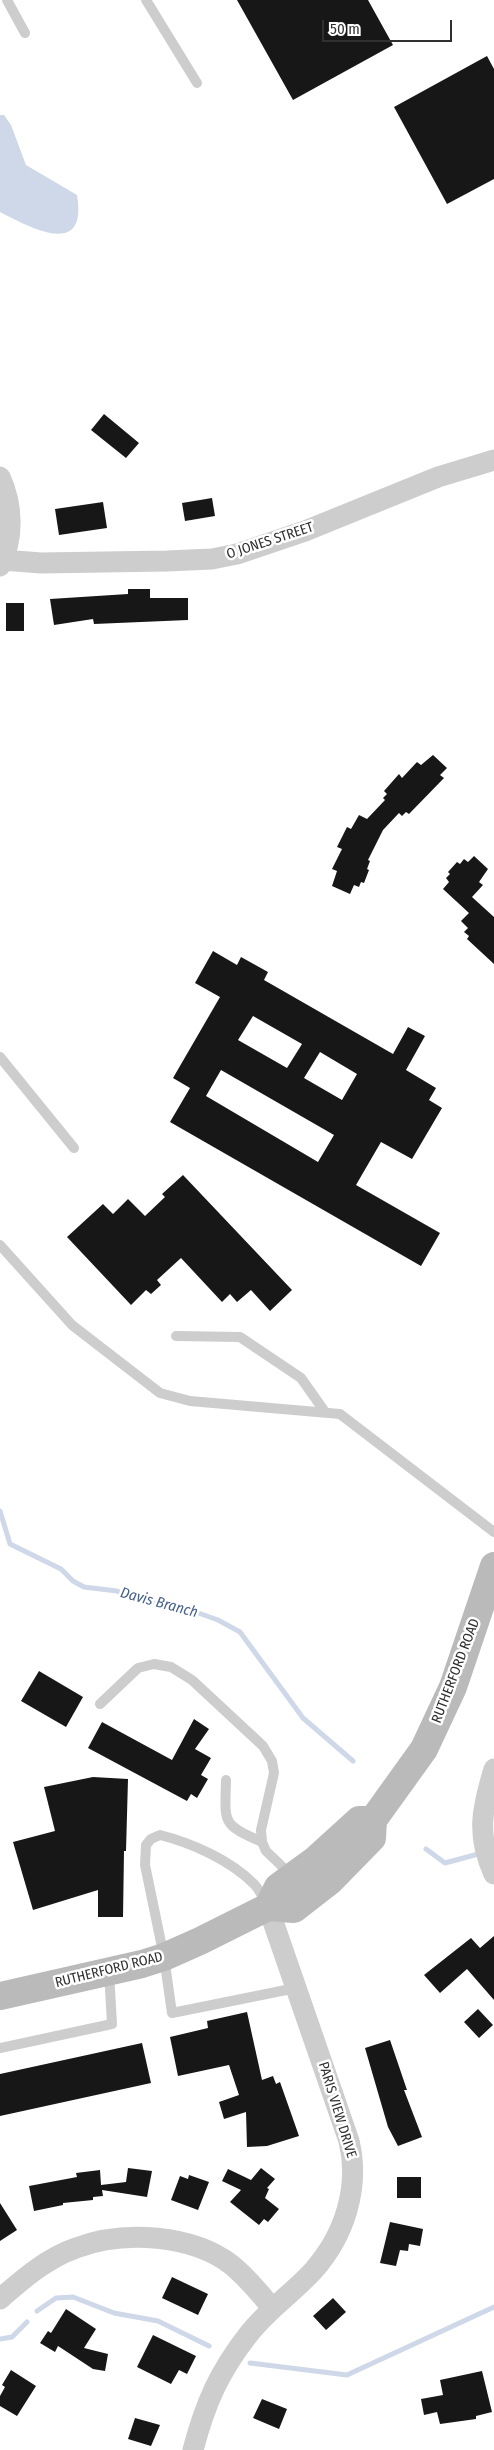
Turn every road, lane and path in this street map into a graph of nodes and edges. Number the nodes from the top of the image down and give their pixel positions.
1 (7, 0) edge
2 (146, 0) edge
3 (24, 33) dead end
4 (197, 83) dead end
5 (494, 460) edge
6 (0, 477) edge
7 (2, 563) edge
8 (0, 1057) edge
9 (74, 1148) dead end
10 (0, 1245) edge
11 (176, 1336) dead end
12 (325, 1412) junction
13 (494, 1532) edge
14 (494, 1566) edge
15 (100, 1704) dead end
16 (494, 1768) edge
17 (226, 1780) dead end
18 (373, 1820) junction
19 (262, 1842) junction
20 (492, 1869) edge
21 (292, 1876) junction
22 (268, 1907) junction
23 (164, 1957) junction
24 (108, 1972) junction
25 (296, 1988) junction
26 (0, 1996) edge
27 (0, 2048) edge
28 (0, 2299) edge
29 (272, 2308) junction
30 (193, 2450) edge

1 - 3 lane
2 - 4 lane
5 - 7 street, O JONES STREET
6 - 7 street
8 - 9 lane
10 - 12 lane
11 - 12 lane
12 - 13 lane
14 - 18 street, RUTHERFORD ROAD
15 - 19 lane
16 - 20 street
17 - 19 lane
18 - 21 street
18 - 22 street, RUTHERFORD ROAD
19 - 21 lane
21 - 22 street
22 - 23 street, RUTHERFORD ROAD
22 - 23 lane
22 - 25 street, PARIS VIEW DRIVE
23 - 24 street, RUTHERFORD ROAD
23 - 25 lane
24 - 26 street, RUTHERFORD ROAD
24 - 27 lane
25 - 29 street, PARIS VIEW DRIVE
28 - 29 street
29 - 30 street, PARIS VIEW DRIVE

